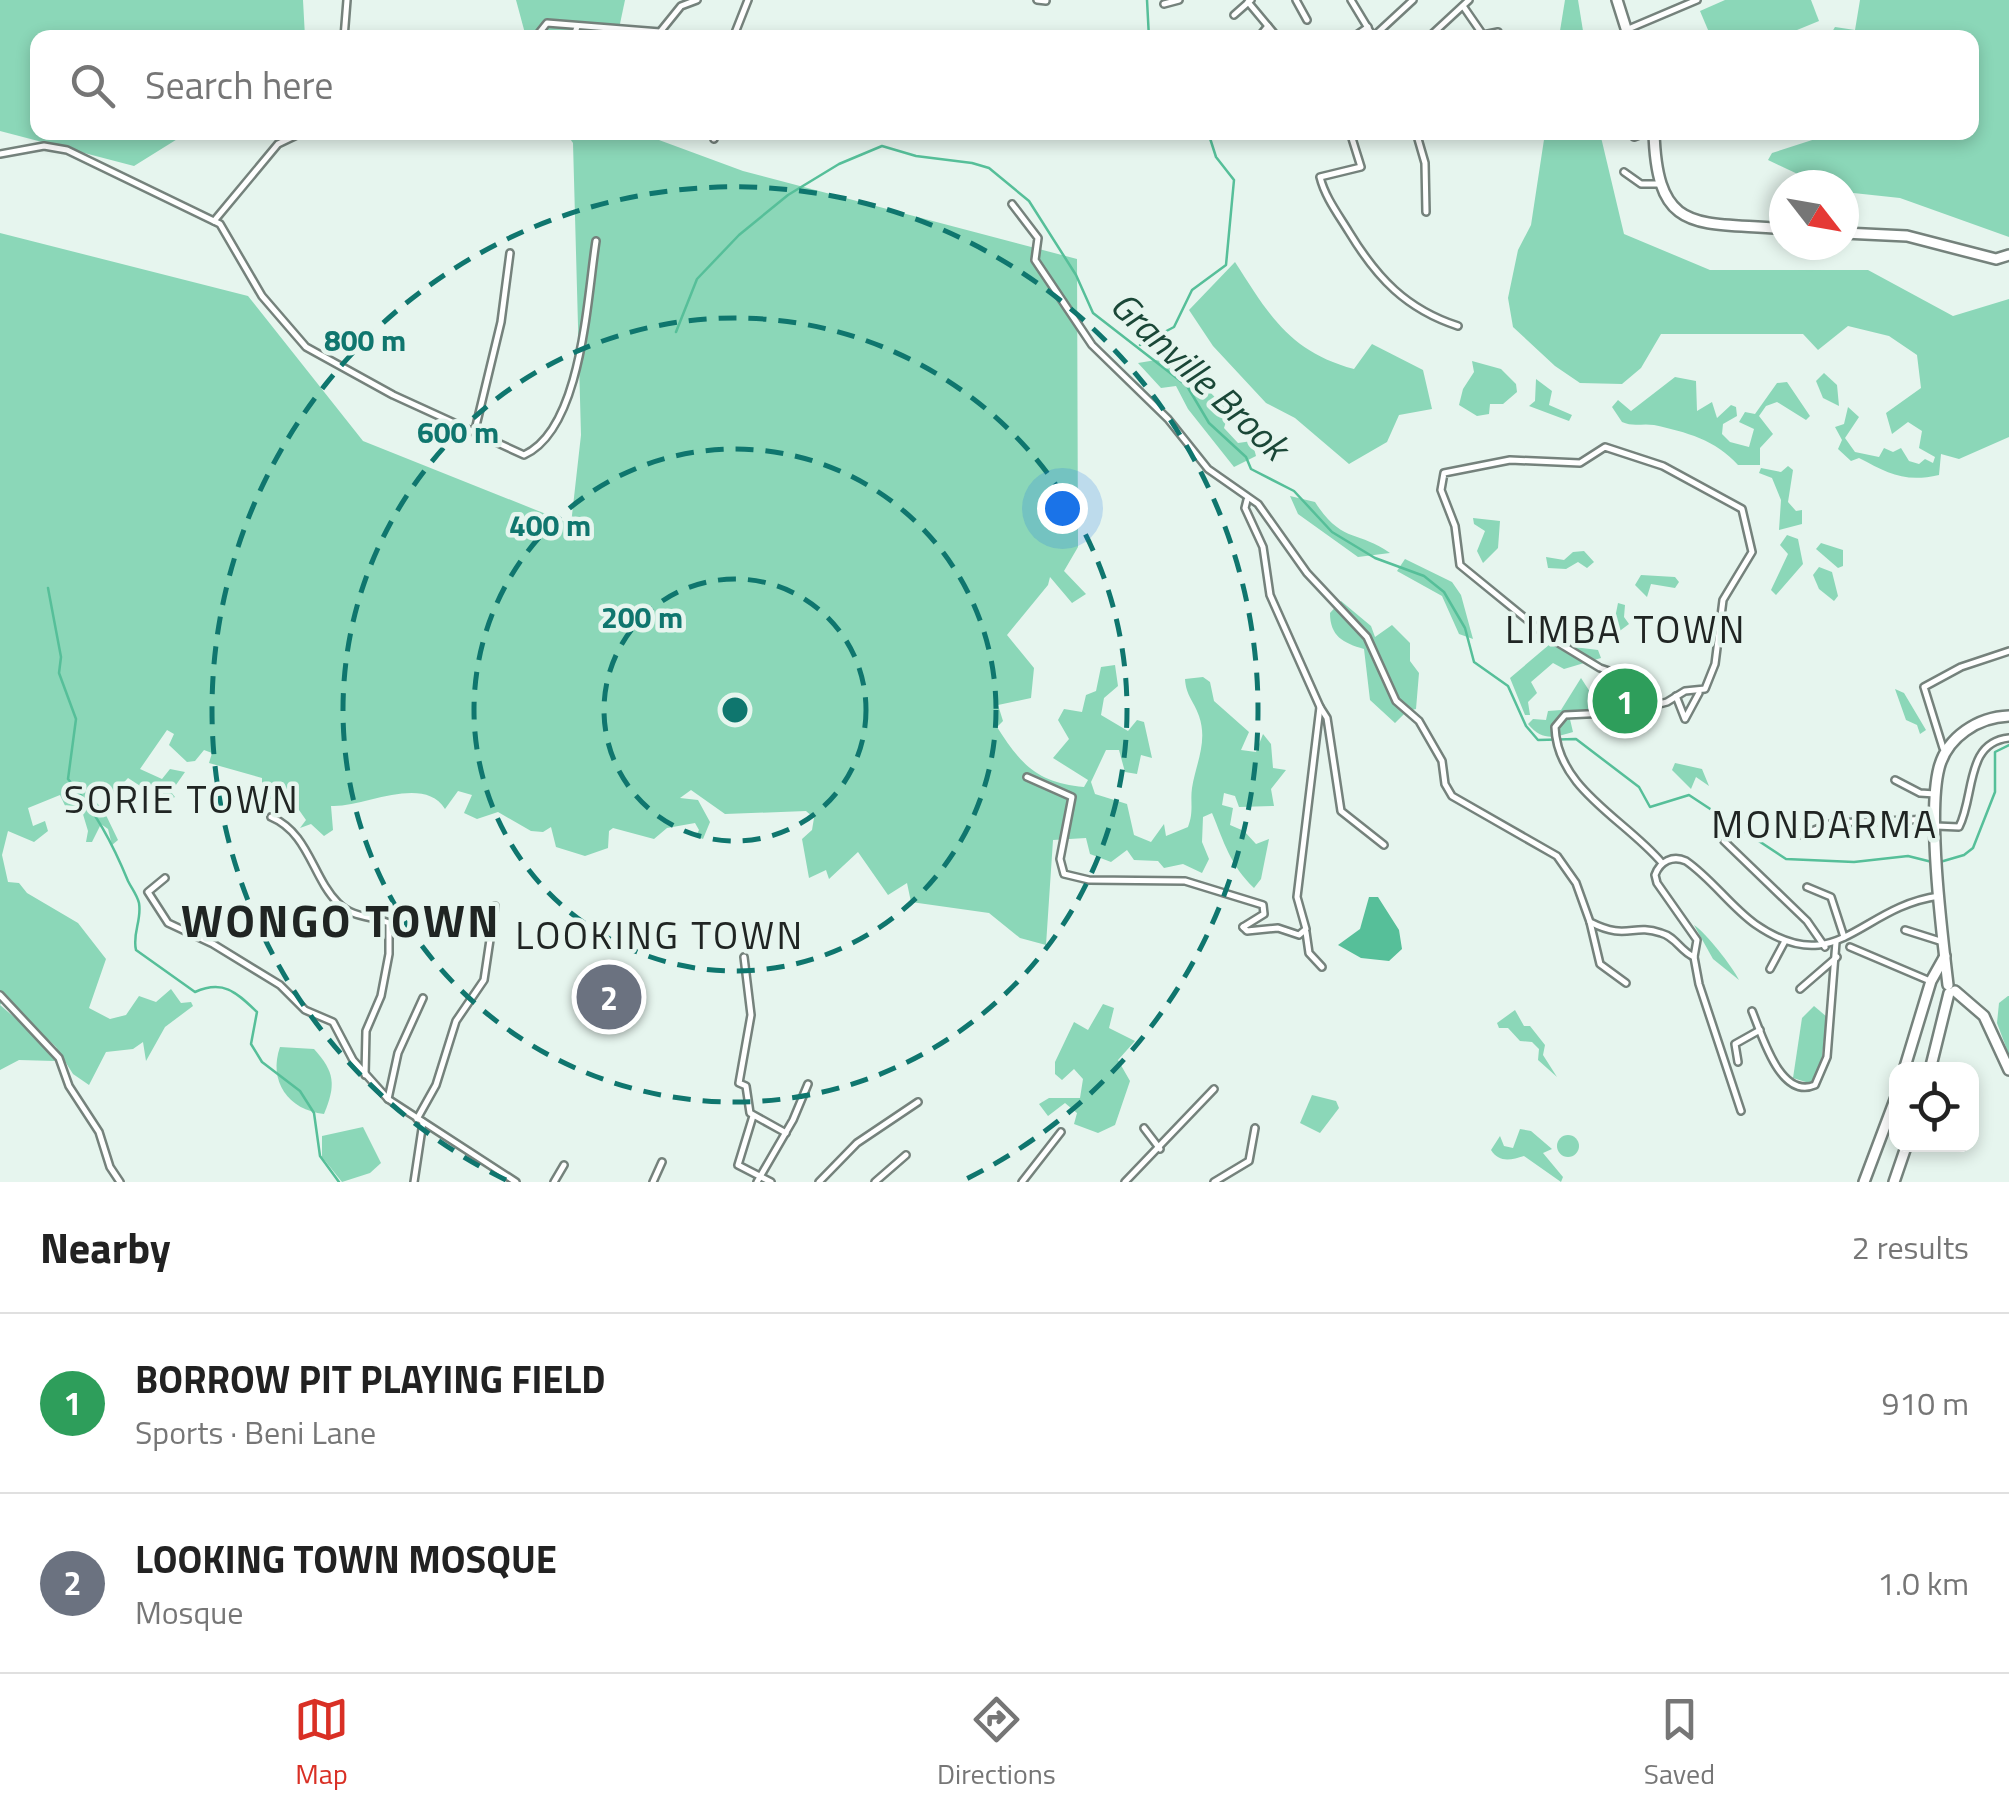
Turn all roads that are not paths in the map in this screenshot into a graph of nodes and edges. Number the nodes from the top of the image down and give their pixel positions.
1 (348, 0) edge
2 (696, 0) edge
3 (748, 0) edge
4 (1036, 0) edge
5 (1179, 0) edge
6 (1296, 0) edge
7 (1351, 0) edge
8 (1413, 0) edge
9 (1617, 0) edge
10 (1698, 0) edge
11 (1046, 1) edge
12 (1250, 1) edge
13 (1466, 3) edge
14 (1164, 4) dead end
15 (1234, 16) dead end
16 (1308, 20) dead end
17 (1268, 26) junction
18 (577, 27) junction
19 (1368, 27) junction
20 (345, 30) edge
21 (541, 30) edge
22 (576, 30) edge
23 (627, 30) edge
24 (662, 30) edge
25 (736, 30) edge
26 (1265, 30) edge
27 (1271, 30) edge
28 (1364, 30) edge
29 (1370, 30) edge
30 (1381, 30) edge
31 (1437, 30) edge
32 (1481, 30) edge
33 (1627, 30) edge
34 (1636, 30) edge
35 (282, 140) edge
36 (1353, 140) edge
37 (1418, 140) edge
38 (1651, 140) edge
39 (0, 154) edge
40 (1624, 172) dead end
41 (1657, 184) junction
42 (1012, 204) dead end
43 (1426, 212) dead end
44 (214, 221) junction
45 (1769, 228) edge
46 (1859, 233) edge
47 (596, 241) dead end
48 (510, 253) dead end
49 (2009, 255) edge
50 (1458, 326) dead end
51 (475, 430) junction
52 (1247, 500) junction
53 (2009, 650) edge
54 (1699, 693) junction
55 (1676, 696) junction
56 (1320, 707) junction
57 (1654, 707) junction
58 (2009, 716) edge
59 (2009, 738) edge
60 (1948, 750) junction
61 (1027, 777) dead end
62 (1896, 780) dead end
63 (1935, 794) junction
64 (271, 817) dead end
65 (1936, 823) junction
66 (1801, 835) dead end
67 (1724, 841) dead end
68 (1384, 845) dead end
69 (1662, 863) junction
70 (164, 878) dead end
71 (1807, 887) dead end
72 (1941, 896) junction
73 (495, 906) dead end
74 (1590, 922) junction
75 (1306, 929) junction
76 (1905, 930) dead end
77 (1844, 937) junction
78 (1785, 940) junction
79 (1836, 942) junction
80 (1943, 942) junction
81 (1825, 946) junction
82 (1850, 948) dead end
83 (1945, 956) junction
84 (744, 957) dead end
85 (1694, 957) junction
86 (1836, 957) junction
87 (1322, 967) dead end
88 (1770, 968) dead end
89 (1928, 980) junction
90 (1626, 983) dead end
91 (1800, 989) dead end
92 (1950, 989) junction
93 (0, 995) edge
94 (423, 998) dead end
95 (1752, 1011) dead end
96 (1760, 1030) junction
97 (1738, 1062) dead end
98 (1906, 1062) edge
99 (1932, 1062) edge
100 (2009, 1070) edge
101 (365, 1076) junction
102 (808, 1084) dead end
103 (1214, 1088) dead end
104 (388, 1099) junction
105 (918, 1102) dead end
106 (1741, 1111) dead end
107 (753, 1116) junction
108 (1889, 1116) edge
109 (420, 1120) junction
110 (1144, 1128) dead end
111 (1255, 1128) dead end
112 (1061, 1132) dead end
113 (786, 1133) junction
114 (1160, 1148) junction
115 (1904, 1152) edge
116 (906, 1155) dead end
117 (662, 1162) dead end
118 (564, 1164) dead end
119 (759, 1179) edge
120 (120, 1182) edge
121 (414, 1182) edge
122 (516, 1182) edge
123 (554, 1182) edge
124 (653, 1182) edge
125 (771, 1182) edge
126 (818, 1182) edge
127 (875, 1182) edge
128 (1022, 1182) edge
129 (1125, 1182) edge
130 (1214, 1182) edge
131 (1864, 1182) edge
132 (1894, 1182) edge

1 - 20 street
2 - 24 street
3 - 25 street
4 - 11 street
5 - 14 street
6 - 16 street
7 - 19 street
8 - 30 street
9 - 33 street
10 - 34 street
12 - 15 street
12 - 17 street
13 - 31 street
13 - 32 street
17 - 26 street
17 - 27 street
18 - 21 street
18 - 22 street
18 - 23 street
19 - 28 street
19 - 29 street
35 - 44 street
36 - 50 street
37 - 43 street
38 - 41 street
39 - 44 street
40 - 41 street
41 - 45 street
42 - 52 street
44 - 51 street
46 - 49 street
47 - 51 street
48 - 51 street
52 - 56 street
52 - 74 street
53 - 60 street
54 - 55 street
54 - 55 street
54 - 57 street
55 - 57 street
56 - 68 street
56 - 75 street
57 - 69 street
58 - 60 street
59 - 65 street
60 - 63 street
61 - 75 street
62 - 63 street
63 - 65 street
64 - 101 street
65 - 66 street
65 - 72 street
67 - 81 street
69 - 78 street
69 - 85 street
70 - 101 street
71 - 77 street
72 - 77 street
72 - 80 street
73 - 109 street
74 - 85 street
74 - 90 street
75 - 87 street
76 - 80 street
77 - 79 street
78 - 81 street
78 - 88 street
79 - 81 street
79 - 86 street
80 - 83 street
82 - 89 street
83 - 89 street
83 - 92 street
84 - 107 street
85 - 106 street
86 - 91 street
86 - 96 street
89 - 92 street
89 - 98 street
92 - 99 street
92 - 100 street
93 - 120 street
94 - 104 street
95 - 96 street
96 - 97 street
101 - 104 street
102 - 113 street
103 - 114 street
104 - 109 street
105 - 126 street
107 - 113 street
107 - 119 street
108 - 131 street
109 - 121 street
109 - 122 street
110 - 114 street
111 - 130 street
112 - 128 street
113 - 119 street
114 - 129 street
115 - 132 street
116 - 127 street
117 - 124 street
118 - 123 street
119 - 125 street

